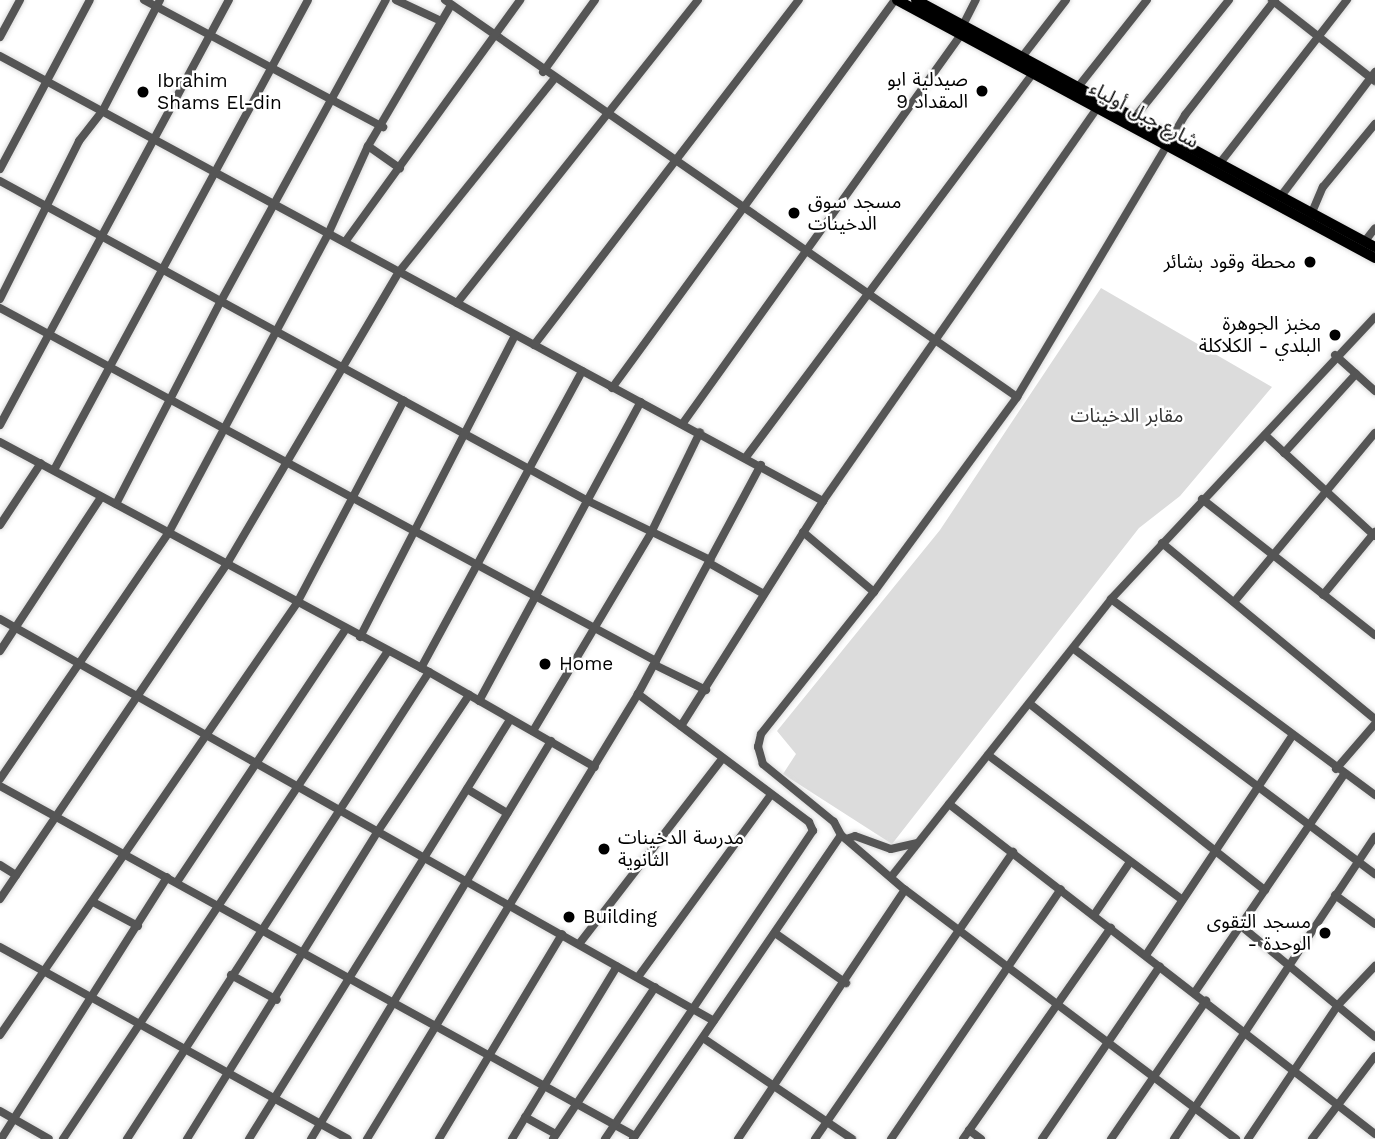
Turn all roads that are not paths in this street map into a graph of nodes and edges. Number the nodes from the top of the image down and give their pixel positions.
1 (20, 0) edge
2 (90, 0) edge
3 (144, 0) edge
4 (229, 0) edge
5 (308, 0) edge
6 (386, 0) edge
7 (396, 0) edge
8 (520, 0) edge
9 (595, 0) edge
10 (698, 0) edge
11 (799, 0) edge
12 (896, 0) edge
13 (916, 0) edge
14 (976, 0) edge
15 (1066, 0) edge
16 (1147, 0) edge
17 (1229, 0) edge
18 (1273, 0) edge
19 (1347, 0) edge
20 (448, 2) edge
21 (158, 3) edge
22 (441, 21) junction
23 (962, 30) junction
24 (210, 36) junction
25 (0, 37) edge
26 (493, 37) junction
27 (1318, 37) junction
28 (0, 56) edge
29 (1022, 57) junction
30 (273, 68) junction
31 (543, 72) junction
32 (1033, 74) junction
33 (1374, 77) edge
34 (554, 79) junction
35 (48, 81) junction
36 (1078, 87) junction
37 (332, 101) junction
38 (1096, 109) junction
39 (103, 110) junction
40 (606, 116) junction
41 (1135, 117) junction
42 (1375, 124) edge
43 (383, 127) junction
44 (1174, 137) junction
45 (156, 138) junction
46 (368, 146) junction
47 (1168, 148) junction
48 (671, 161) junction
49 (1220, 163) junction
50 (400, 168) junction
51 (0, 169) edge
52 (218, 172) junction
53 (0, 181) edge
54 (1281, 196) junction
55 (274, 203) junction
56 (48, 207) junction
57 (742, 209) junction
58 (1312, 212) junction
59 (1307, 223) junction
60 (1375, 228) edge
61 (329, 232) junction
62 (103, 237) junction
63 (1365, 241) junction
64 (345, 242) junction
65 (1375, 247) edge
66 (806, 252) junction
67 (1375, 258) edge
68 (164, 270) junction
69 (398, 272) junction
70 (868, 292) junction
71 (0, 299) edge
72 (221, 301) junction
73 (457, 303) junction
74 (0, 308) edge
75 (1375, 317) edge
76 (275, 331) junction
77 (515, 335) junction
78 (50, 336) junction
79 (933, 338) junction
80 (534, 345) junction
81 (1335, 355) junction
82 (342, 367) junction
83 (112, 369) junction
84 (582, 371) junction
85 (1356, 374) junction
86 (612, 387) junction
87 (1375, 391) edge
88 (1017, 397) junction
89 (404, 400) junction
90 (168, 401) junction
91 (641, 402) junction
92 (682, 423) junction
93 (0, 425) edge
94 (225, 430) junction
95 (464, 430) junction
96 (700, 432) junction
97 (1375, 433) edge
98 (1265, 435) junction
99 (0, 442) edge
100 (1284, 453) junction
101 (746, 457) junction
102 (41, 463) junction
103 (287, 463) junction
104 (761, 465) junction
105 (528, 467) junction
106 (54, 470) junction
107 (1322, 491) junction
108 (101, 497) junction
109 (350, 497) junction
110 (1202, 499) junction
111 (588, 501) junction
112 (822, 501) junction
113 (116, 504) junction
114 (0, 525) edge
115 (169, 532) junction
116 (416, 532) junction
117 (803, 532) junction
118 (651, 533) junction
119 (1374, 534) edge
120 (1162, 543) junction
121 (1271, 555) junction
122 (228, 562) junction
123 (709, 562) junction
124 (476, 566) junction
125 (874, 592) junction
126 (762, 593) junction
127 (1323, 595) junction
128 (537, 597) junction
129 (1111, 599) junction
130 (1234, 602) junction
131 (297, 603) junction
132 (0, 619) edge
133 (16, 627) junction
134 (596, 627) junction
135 (345, 630) junction
136 (1375, 635) edge
137 (360, 637) junction
138 (1074, 649) junction
139 (0, 651) edge
140 (388, 651) junction
141 (76, 663) junction
142 (655, 663) junction
143 (425, 670) junction
144 (706, 690) junction
145 (638, 694) junction
146 (469, 695) junction
147 (138, 697) junction
148 (479, 701) junction
149 (1030, 704) junction
150 (510, 719) junction
151 (1375, 719) edge
152 (1375, 724) edge
153 (681, 726) junction
154 (533, 731) junction
155 (206, 736) junction
156 (1292, 736) junction
157 (551, 741) junction
158 (988, 755) junction
159 (721, 760) junction
160 (256, 763) junction
161 (595, 767) junction
162 (1336, 769) junction
163 (1344, 774) junction
164 (0, 779) edge
165 (0, 786) edge
166 (1259, 786) junction
167 (298, 787) junction
168 (467, 789) junction
169 (1375, 795) edge
170 (770, 796) junction
171 (949, 804) junction
172 (340, 809) junction
173 (507, 813) junction
174 (56, 816) junction
175 (1311, 825) junction
176 (378, 831) junction
177 (844, 837) junction
178 (1375, 837) edge
179 (916, 842) junction
180 (1216, 850) junction
181 (1013, 852) junction
182 (421, 855) junction
183 (125, 856) junction
184 (1357, 861) junction
185 (1130, 862) junction
186 (0, 866) edge
187 (1375, 874) edge
188 (16, 875) junction
189 (167, 877) junction
190 (891, 877) junction
191 (465, 880) junction
192 (177, 881) junction
193 (905, 890) junction
194 (1061, 890) junction
195 (1265, 890) junction
196 (1335, 895) junction
197 (0, 899) edge
198 (1181, 899) junction
199 (93, 902) junction
200 (510, 903) junction
201 (219, 905) junction
202 (1094, 915) junction
203 (1375, 924) edge
204 (138, 926) junction
205 (1241, 926) junction
206 (1111, 928) junction
207 (261, 929) junction
208 (957, 930) junction
209 (775, 933) junction
210 (562, 934) junction
211 (579, 944) junction
212 (0, 947) edge
213 (306, 954) junction
214 (1146, 955) junction
215 (1289, 964) junction
216 (1375, 965) edge
217 (617, 966) junction
218 (1160, 966) junction
219 (1009, 967) junction
220 (43, 973) junction
221 (231, 975) junction
222 (638, 977) junction
223 (351, 979) junction
224 (846, 983) junction
225 (655, 987) junction
226 (1195, 992) junction
227 (92, 998) junction
228 (277, 1000) junction
229 (1206, 1001) junction
230 (392, 1002) junction
231 (1057, 1004) junction
232 (1338, 1005) junction
233 (693, 1007) junction
234 (715, 1021) junction
235 (139, 1025) junction
236 (434, 1027) junction
237 (1244, 1032) junction
238 (0, 1035) edge
239 (1375, 1037) edge
240 (703, 1038) junction
241 (1108, 1043) junction
242 (186, 1048) junction
243 (488, 1055) junction
244 (1375, 1056) edge
245 (1292, 1069) junction
246 (229, 1074) junction
247 (1153, 1077) junction
248 (544, 1086) junction
249 (775, 1087) junction
250 (275, 1099) junction
251 (1337, 1103) junction
252 (578, 1104) junction
253 (1194, 1108) junction
254 (0, 1111) edge
255 (526, 1117) junction
256 (15, 1120) junction
257 (826, 1123) junction
258 (320, 1124) junction
259 (615, 1125) junction
260 (969, 1130) junction
261 (1375, 1134) edge
262 (555, 1137) edge
263 (634, 1138) edge
264 (1, 1139) edge
265 (49, 1139) edge
266 (63, 1139) edge
267 (127, 1139) edge
268 (187, 1139) edge
269 (249, 1139) edge
270 (311, 1139) edge
271 (348, 1139) edge
272 (367, 1139) edge
273 (439, 1139) edge
274 (512, 1139) edge
275 (605, 1139) edge
276 (738, 1139) edge
277 (815, 1139) edge
278 (852, 1139) edge
279 (891, 1139) edge
280 (963, 1139) edge
281 (981, 1139) edge
282 (1042, 1139) edge
283 (1111, 1139) edge
284 (1174, 1139) edge
285 (1236, 1139) edge
286 (1248, 1139) edge
287 (1312, 1139) edge

1 - 25 street
2 - 35 street
3 - 21 street
4 - 24 street
5 - 30 street
6 - 37 street
7 - 22 street
8 - 26 street
9 - 31 street
10 - 40 street
11 - 48 street
12 - 23 main road, شارع جبل أولياء
12 - 57 street
13 - 23 main road, شارع جبل أولياء
14 - 23 street
15 - 29 street
16 - 36 street
17 - 41 street
18 - 27 street
18 - 44 street
19 - 27 street
20 - 22 street
20 - 26 street
21 - 24 street
21 - 39 street
22 - 43 street
23 - 29 main road, شارع جبل أولياء
23 - 32 main road, شارع جبل أولياء
23 - 66 street
24 - 30 street
24 - 45 street
26 - 31 street
26 - 50 street
27 - 33 street
27 - 49 street
28 - 35 street
29 - 36 main road, شارع جبل أولياء
30 - 37 street
30 - 52 street
31 - 34 street
32 - 38 main road, شارع جبل أولياء
32 - 70 street
33 - 54 street
34 - 40 street
34 - 69 street
35 - 39 street
35 - 51 street
36 - 41 main road, شارع جبل أولياء
37 - 43 street
37 - 55 street
38 - 47 main road, شارع جبل أولياء
38 - 79 street
39 - 45 street
39 - 56 street
40 - 48 street
40 - 73 street
41 - 44 main road, شارع جبل أولياء
42 - 58 street
43 - 46 street
44 - 47 street
44 - 49 main road, شارع جبل أولياء
45 - 52 street
45 - 62 street
46 - 50 street
46 - 61 street
47 - 59 main road, شارع جبل أولياء
47 - 88 street
48 - 57 street
48 - 80 street
49 - 54 main road, شارع جبل أولياء
50 - 64 street
52 - 55 street
52 - 68 street
53 - 56 street
54 - 58 main road, شارع جبل أولياء
55 - 61 street
55 - 72 street
56 - 62 street
56 - 71 street
57 - 66 street
57 - 86 street
58 - 59 street
58 - 63 main road, شارع جبل أولياء
59 - 67 main road, شارع جبل أولياء
60 - 63 street
61 - 64 street
61 - 76 street
62 - 68 street
62 - 78 street
63 - 65 main road, شارع جبل أولياء
64 - 69 street
66 - 70 street
66 - 92 street
68 - 72 street
68 - 83 street
69 - 73 street
69 - 82 street
70 - 79 street
70 - 101 street
72 - 76 street
72 - 90 street
73 - 77 street
74 - 78 street
75 - 81 street
76 - 82 street
76 - 94 street
77 - 80 street
77 - 95 street
78 - 83 street
78 - 93 street
79 - 88 street
79 - 112 street
80 - 84 street
81 - 85 street
81 - 98 street
82 - 89 street
82 - 103 street
83 - 90 street
83 - 106 street
84 - 86 street
84 - 105 street
85 - 87 street
85 - 100 street
86 - 91 street
88 - 125 street
89 - 95 street
89 - 109 street
90 - 94 street
90 - 113 street
91 - 92 street
91 - 111 street
92 - 96 street
94 - 103 street
94 - 115 street
95 - 105 street
95 - 116 street
96 - 101 street
96 - 118 street
97 - 107 street
98 - 100 street
98 - 110 street
99 - 102 street
100 - 107 street
101 - 104 street
102 - 106 street
102 - 114 street
103 - 109 street
103 - 122 street
104 - 112 street
104 - 123 street
105 - 111 street
105 - 124 street
106 - 108 street
107 - 119 street
107 - 121 street
108 - 113 street
108 - 133 street
109 - 116 street
109 - 131 street
110 - 120 street
110 - 121 street
111 - 118 street
111 - 128 street
112 - 117 street
113 - 115 street
115 - 122 street
115 - 141 street
116 - 124 street
116 - 137 street
117 - 125 street
117 - 126 street
118 - 123 street
118 - 134 street
119 - 127 street
120 - 129 street
120 - 130 street
121 - 127 street
121 - 130 street
122 - 131 street
122 - 147 street
123 - 126 street
123 - 142 street
124 - 128 street
124 - 143 street
125 - 177 street
126 - 144 street
127 - 136 street
128 - 134 street
128 - 148 street
129 - 138 street
129 - 156 street
130 - 151 street
131 - 135 street
131 - 155 street
132 - 133 street
133 - 139 street
133 - 141 street
134 - 142 street
134 - 154 street
135 - 137 street
135 - 160 street
137 - 140 street
138 - 149 street
138 - 166 street
140 - 143 street
140 - 167 street
141 - 147 street
141 - 164 street
142 - 144 street
142 - 145 street
143 - 146 street
143 - 172 street
144 - 153 street
145 - 153 street
145 - 161 street
146 - 148 street
146 - 176 street
147 - 155 street
147 - 174 street
148 - 150 street
149 - 158 street
149 - 180 street
150 - 154 street
150 - 168 street
152 - 162 street
153 - 159 street
154 - 157 street
155 - 160 street
155 - 183 street
156 - 162 street
156 - 166 street
157 - 161 street
157 - 173 street
158 - 171 street
158 - 185 street
159 - 170 street
159 - 211 street
160 - 167 street
160 - 192 street
161 - 200 street
162 - 163 street
163 - 169 street
163 - 175 street
165 - 174 street
166 - 175 street
166 - 180 street
167 - 172 street
167 - 201 street
168 - 173 street
168 - 182 street
170 - 222 street
170 - 233 street
171 - 179 street
171 - 181 street
172 - 176 street
172 - 207 street
173 - 191 street
174 - 183 street
174 - 188 street
175 - 184 street
175 - 195 street
176 - 182 street
176 - 213 street
177 - 179 street
177 - 190 street
177 - 209 street
178 - 184 street
179 - 190 street
180 - 195 street
180 - 198 street
181 - 194 street
181 - 208 street
182 - 191 street
182 - 223 street
183 - 189 street
183 - 199 street
184 - 187 street
184 - 196 street
185 - 198 street
185 - 202 street
186 - 188 street
188 - 197 street
189 - 192 street
189 - 204 street
190 - 193 street
191 - 200 street
191 - 230 street
192 - 201 street
193 - 208 street
193 - 224 street
194 - 202 street
194 - 219 street
195 - 205 street
196 - 203 street
196 - 215 street
198 - 214 street
199 - 204 street
199 - 220 street
200 - 210 street
200 - 236 street
201 - 207 street
201 - 235 street
202 - 206 street
204 - 227 street
205 - 215 street
205 - 226 street
206 - 214 street
206 - 231 street
207 - 213 street
207 - 221 street
208 - 219 street
208 - 257 street
209 - 224 street
209 - 234 street
210 - 211 street
210 - 243 street
211 - 217 street
212 - 220 street
213 - 223 street
213 - 228 street
214 - 218 street
215 - 232 street
215 - 237 street
216 - 232 street
217 - 222 street
217 - 248 street
218 - 226 street
218 - 241 street
219 - 231 street
219 - 279 street
220 - 227 street
220 - 238 street
221 - 228 street
221 - 242 street
222 - 225 street
223 - 230 street
223 - 250 street
224 - 249 street
225 - 233 street
225 - 252 street
226 - 229 street
227 - 235 street
227 - 256 street
228 - 246 street
229 - 237 street
229 - 247 street
230 - 236 street
230 - 258 street
231 - 241 street
231 - 260 street
232 - 239 street
232 - 245 street
233 - 234 street
233 - 259 street
234 - 240 street
235 - 242 street
235 - 266 street
236 - 243 street
236 - 272 street
237 - 245 street
237 - 253 street
240 - 249 street
240 - 263 street
241 - 247 street
241 - 282 street
242 - 246 street
242 - 267 street
243 - 248 street
243 - 273 street
244 - 251 street
245 - 251 street
245 - 286 street
246 - 250 street
246 - 268 street
247 - 253 street
247 - 283 street
248 - 252 street
248 - 255 street
249 - 257 street
249 - 276 street
250 - 258 street
250 - 269 street
251 - 261 street
251 - 287 street
252 - 259 street
252 - 262 street
253 - 284 street
253 - 285 street
254 - 256 street
255 - 262 street
255 - 274 street
256 - 264 street
256 - 265 street
257 - 277 street
257 - 278 street
258 - 270 street
258 - 271 street
259 - 263 street
259 - 275 street
260 - 280 street
260 - 281 street

